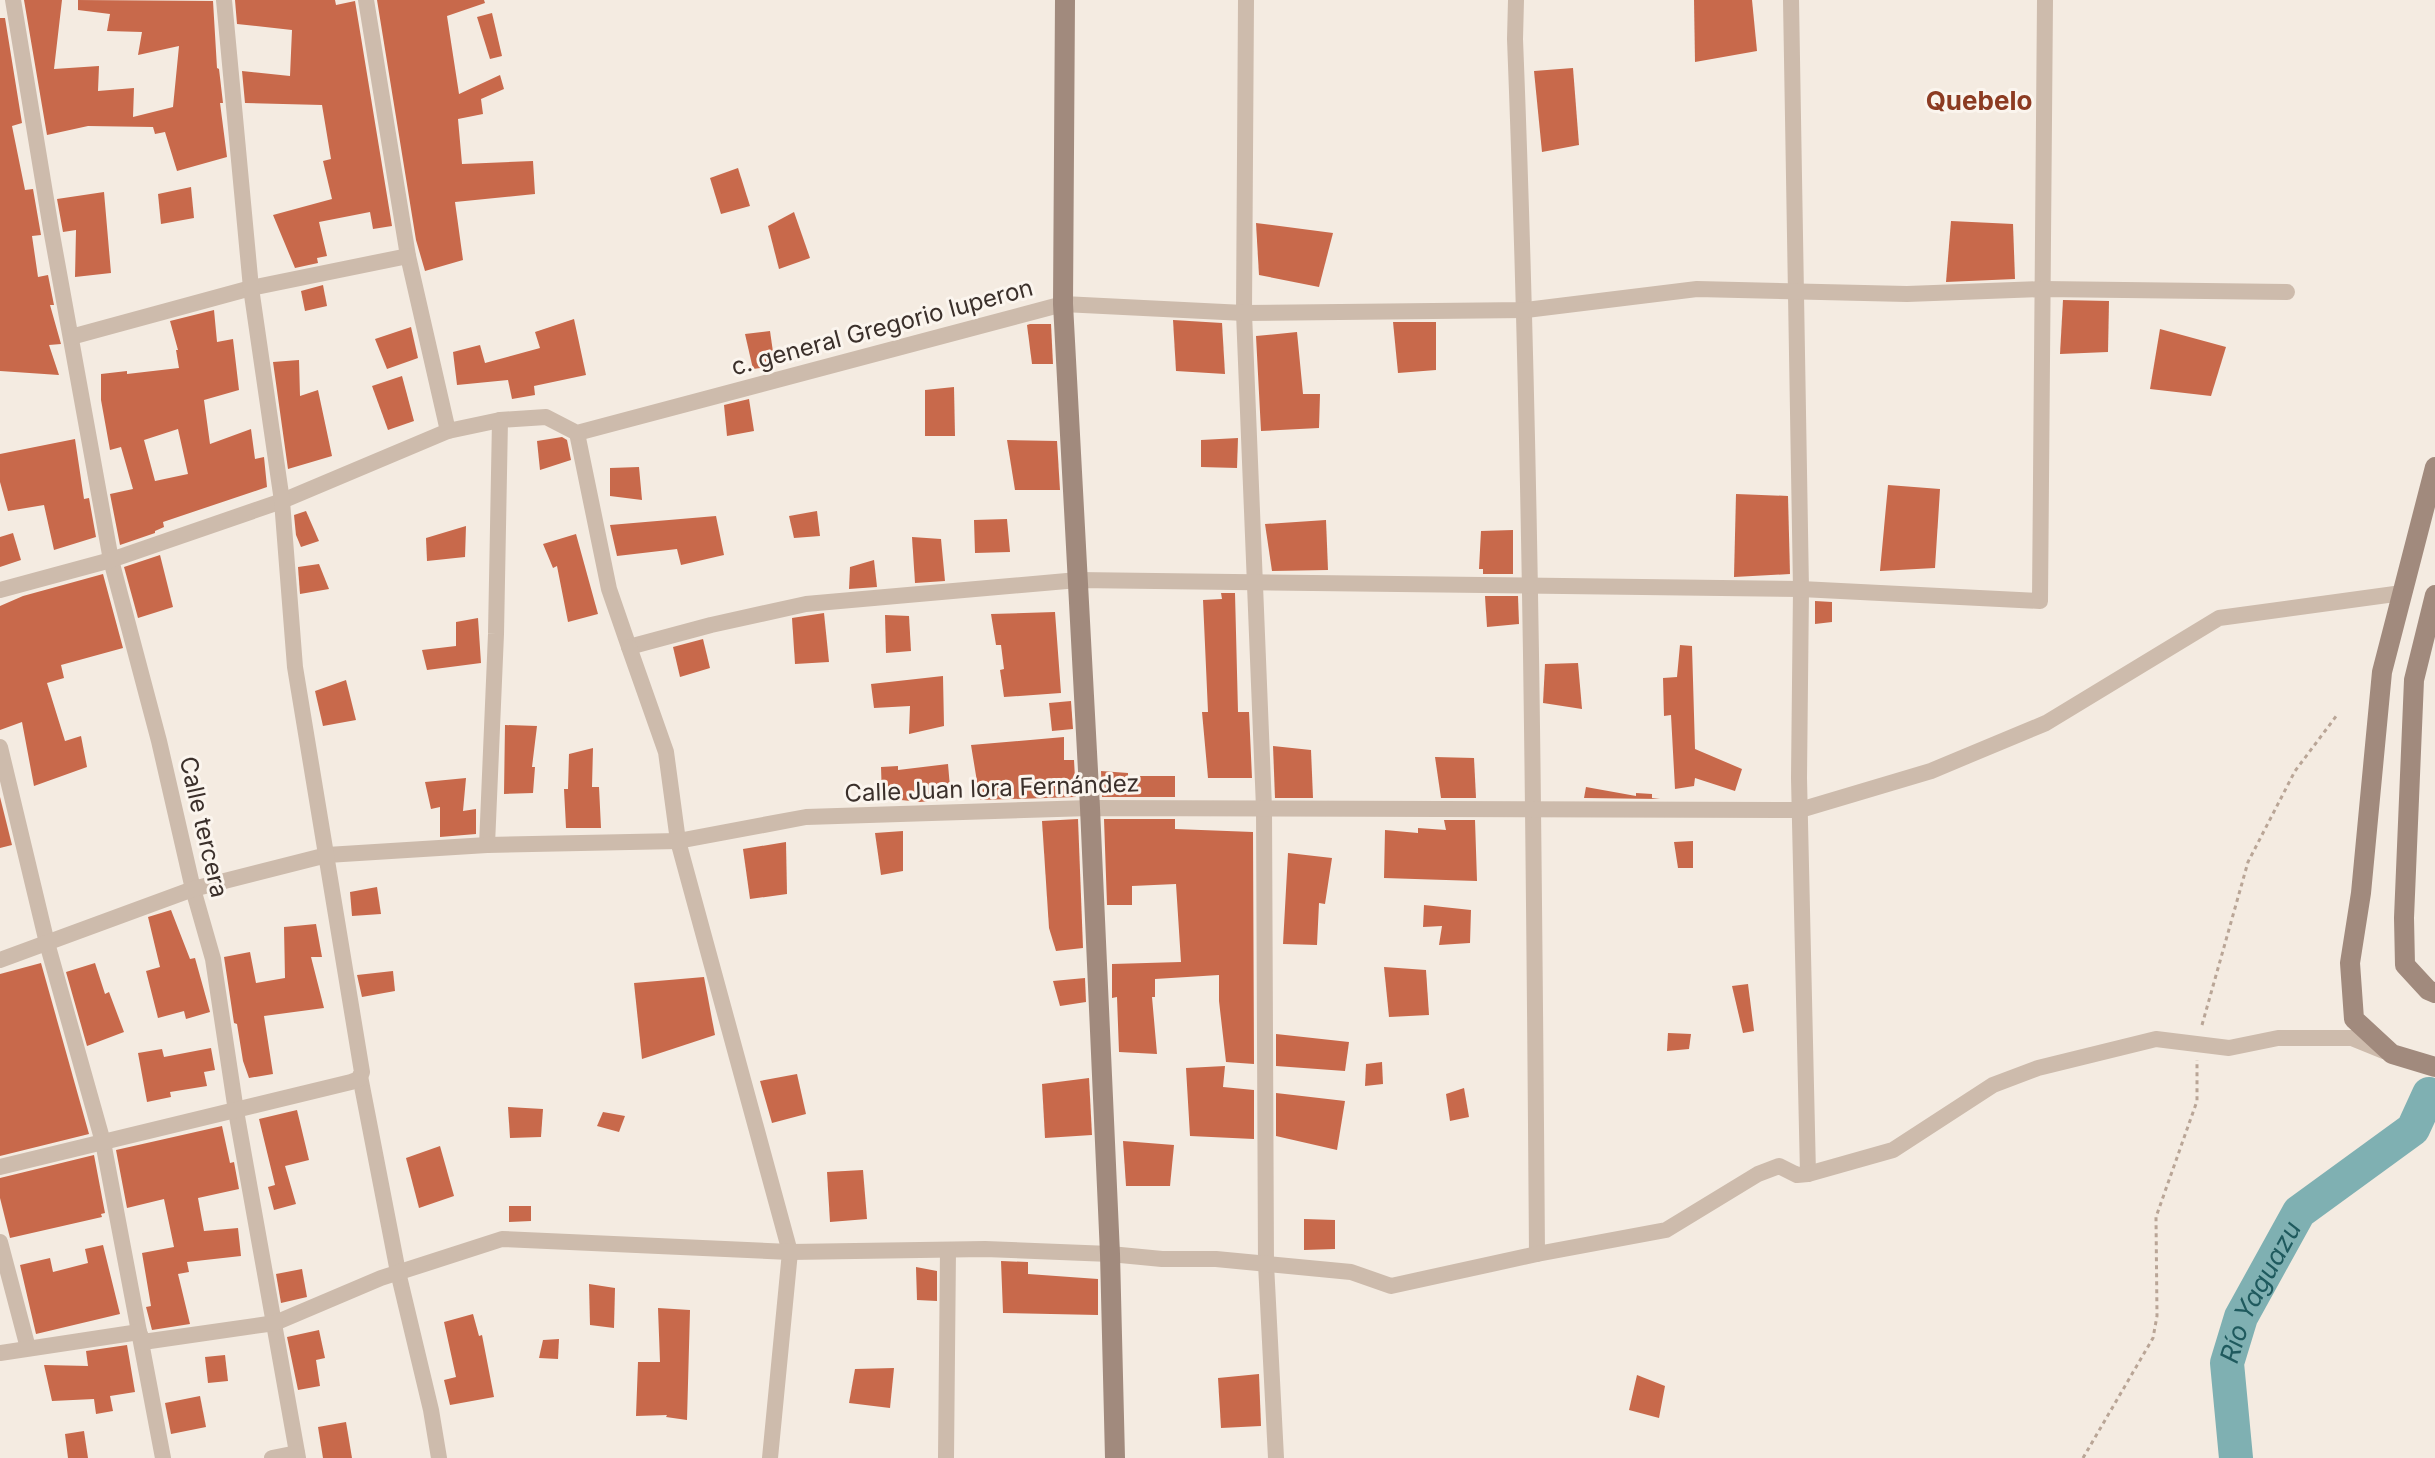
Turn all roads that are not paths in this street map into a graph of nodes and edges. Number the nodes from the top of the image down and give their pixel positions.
1 (13, 0) edge
2 (224, 0) edge
3 (366, 0) edge
4 (1065, 0) edge
5 (1246, 0) edge
6 (1516, 0) edge
7 (1791, 0) edge
8 (2045, 0) edge
9 (408, 256) junction
10 (251, 288) junction
11 (2043, 289) junction
12 (1795, 291) junction
13 (2287, 292) dead end
14 (1063, 304) junction
15 (1526, 310) junction
16 (1244, 313) junction
17 (71, 337) junction
18 (500, 420) junction
19 (448, 431) junction
20 (577, 433) junction
21 (2435, 467) edge
22 (282, 501) junction
23 (111, 560) junction
24 (1078, 580) junction
25 (1255, 582) junction
26 (1530, 584) junction
27 (1801, 589) junction
28 (0, 590) edge
29 (2402, 593) junction
30 (2435, 595) edge
31 (629, 647) junction
32 (0, 747) edge
33 (1090, 808) junction
34 (1264, 808) junction
35 (1800, 810) junction
36 (678, 841) junction
37 (487, 845) junction
38 (327, 855) junction
39 (193, 889) junction
40 (47, 943) junction
41 (0, 960) edge
42 (2435, 993) edge
43 (2392, 1054) junction
44 (2435, 1067) edge
45 (360, 1076) junction
46 (236, 1111) junction
47 (103, 1142) junction
48 (0, 1167) edge
49 (1808, 1174) junction
50 (0, 1242) edge
51 (948, 1250) junction
52 (790, 1252) junction
53 (1110, 1254) junction
54 (1537, 1254) junction
55 (1266, 1264) junction
56 (398, 1272) junction
57 (275, 1323) junction
58 (139, 1332) junction
59 (28, 1348) junction
60 (0, 1353) edge
61 (296, 1450) edge
62 (163, 1458) edge
63 (272, 1458) edge
64 (439, 1458) edge
65 (770, 1458) edge
66 (946, 1458) edge
67 (1115, 1458) edge
68 (1276, 1458) edge

1 - 17 street, Calle tercera
2 - 10 street
3 - 9 street
4 - 14 main road
5 - 16 street
6 - 15 street
7 - 12 street
8 - 11 street
9 - 10 street
9 - 19 street
10 - 17 street
10 - 22 street
11 - 12 street, c. general Gregorio luperon
11 - 13 street, c. general Gregorio luperon
11 - 27 street
12 - 15 street, c. general Gregorio luperon
12 - 27 street
14 - 16 street, c. general Gregorio luperon
14 - 20 street, c. general Gregorio luperon
14 - 24 main road
15 - 16 street, c. general Gregorio luperon
15 - 26 street
16 - 25 street
17 - 23 street, Calle tercera
18 - 19 street
18 - 20 street
18 - 37 street
19 - 22 street
20 - 31 street
21 - 29 main road
22 - 23 street
22 - 38 street
23 - 28 street
23 - 39 street, Calle tercera
24 - 25 street
24 - 31 street
24 - 33 main road
25 - 26 street
25 - 34 street
26 - 27 street
26 - 54 street
27 - 35 street
29 - 35 street, Calle Juan lora Fernández
29 - 43 main road
30 - 42 main road
31 - 36 street
32 - 40 street
33 - 34 street, Calle Juan lora Fernández
33 - 36 street, Calle Juan lora Fernández
33 - 53 main road
34 - 35 street, Calle Juan lora Fernández
34 - 55 street
35 - 49 street
36 - 37 street, Calle Juan lora Fernández
36 - 52 street
37 - 38 street, Calle Juan lora Fernández
38 - 39 street, Calle Juan lora Fernández
38 - 45 street
39 - 40 street, Calle Juan lora Fernández
39 - 46 street, Calle tercera
40 - 41 street, Calle Juan lora Fernández
40 - 47 street
43 - 44 main road
43 - 49 street
45 - 46 street
45 - 56 street
46 - 47 street
46 - 57 street, Calle tercera
47 - 48 street
47 - 58 street
49 - 54 street
50 - 59 street
51 - 52 street
51 - 53 street
51 - 66 street
52 - 56 street
52 - 65 street
53 - 55 street
53 - 67 main road
54 - 55 street
55 - 68 street
56 - 57 street
56 - 64 street
57 - 58 street
57 - 61 street, Calle tercera
58 - 59 street
58 - 62 street
59 - 60 street
61 - 63 street

